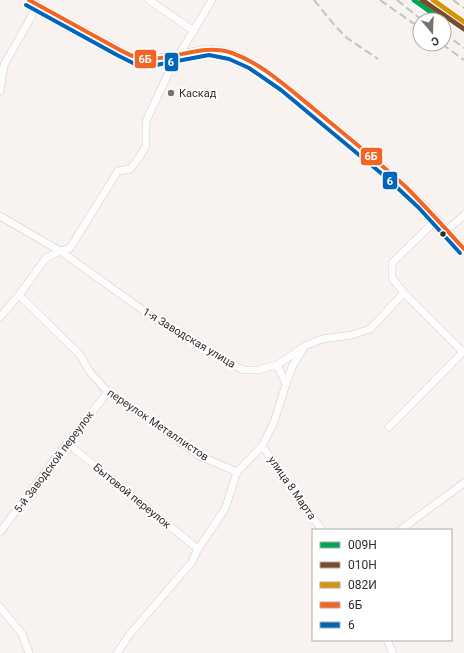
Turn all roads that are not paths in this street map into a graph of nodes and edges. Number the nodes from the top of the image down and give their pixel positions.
1 (29, 0) edge
2 (148, 0) edge
3 (212, 0) edge
4 (38, 5) junction
5 (194, 31) junction
6 (180, 53) junction
7 (0, 91) edge
8 (464, 215) edge
9 (0, 216) edge
10 (437, 219) junction
11 (447, 230) junction
12 (464, 248) edge
13 (60, 250) junction
14 (404, 293) junction
15 (19, 295) junction
16 (0, 317) edge
17 (305, 346) junction
18 (463, 352) edge
19 (277, 365) junction
20 (286, 384) junction
21 (108, 392) junction
22 (389, 427) dead end
23 (67, 443) junction
24 (262, 446) junction
25 (237, 472) junction
26 (464, 483) edge
27 (321, 529) edge
28 (401, 529) edge
29 (0, 532) edge
30 (198, 549) junction
31 (0, 607) edge
32 (388, 641) edge
33 (29, 653) edge
34 (117, 653) edge
35 (394, 653) edge

1 - 4 street
2 - 5 street
3 - 5 street
4 - 6 street
4 - 7 street
5 - 6 street
6 - 10 street
6 - 13 street
8 - 11 street
9 - 13 street, 1-я Заводская улица
10 - 11 street
10 - 14 street
11 - 12 street
13 - 15 street
13 - 19 street, 1-я Заводская улица
14 - 17 street, 1-я Заводская улица
14 - 18 street
15 - 16 street
15 - 21 street, переулок Металлистов
17 - 19 street, 1-я Заводская улица
17 - 20 street
18 - 22 street
19 - 20 street
20 - 24 street
21 - 23 street, 5-й Заводской переулок
21 - 25 street, переулок Металлистов
23 - 29 street, 5-й Заводской переулок
23 - 30 street, Бытовой переулок
24 - 25 street
24 - 27 street, улица 8 Марта
25 - 30 street
26 - 28 street
30 - 34 street
31 - 33 street
32 - 35 street

